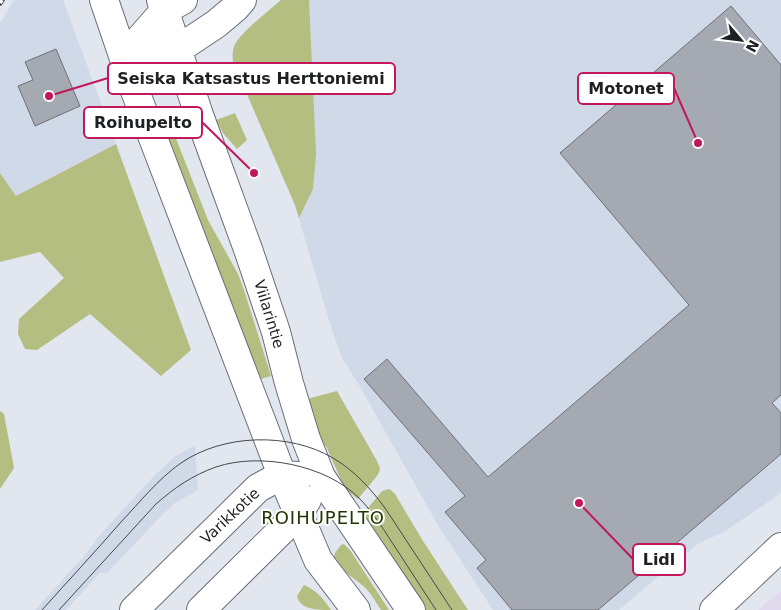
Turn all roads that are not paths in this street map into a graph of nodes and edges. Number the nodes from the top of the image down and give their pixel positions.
1 (104, 0) edge
2 (242, 0) edge
3 (170, 3) edge
4 (177, 50) junction
5 (124, 57) junction
6 (282, 475) junction
7 (321, 477) junction
8 (298, 514) junction
9 (781, 547) edge
10 (723, 602) edge
11 (134, 610) edge
12 (201, 610) edge
13 (356, 610) edge
14 (411, 610) edge
15 (705, 610) edge

1 - 5 main road
2 - 4 main road
3 - 4 main road, Viilarintie
3 - 5 main road
4 - 5 main road
4 - 7 main road, Viilarintie
5 - 6 main road
6 - 7 main road
6 - 8 main road
6 - 11 main road, Varikkotie
7 - 8 main road
7 - 14 main road, Viilarintie
8 - 12 main road
8 - 13 main road
9 - 10 main road
10 - 15 main road

